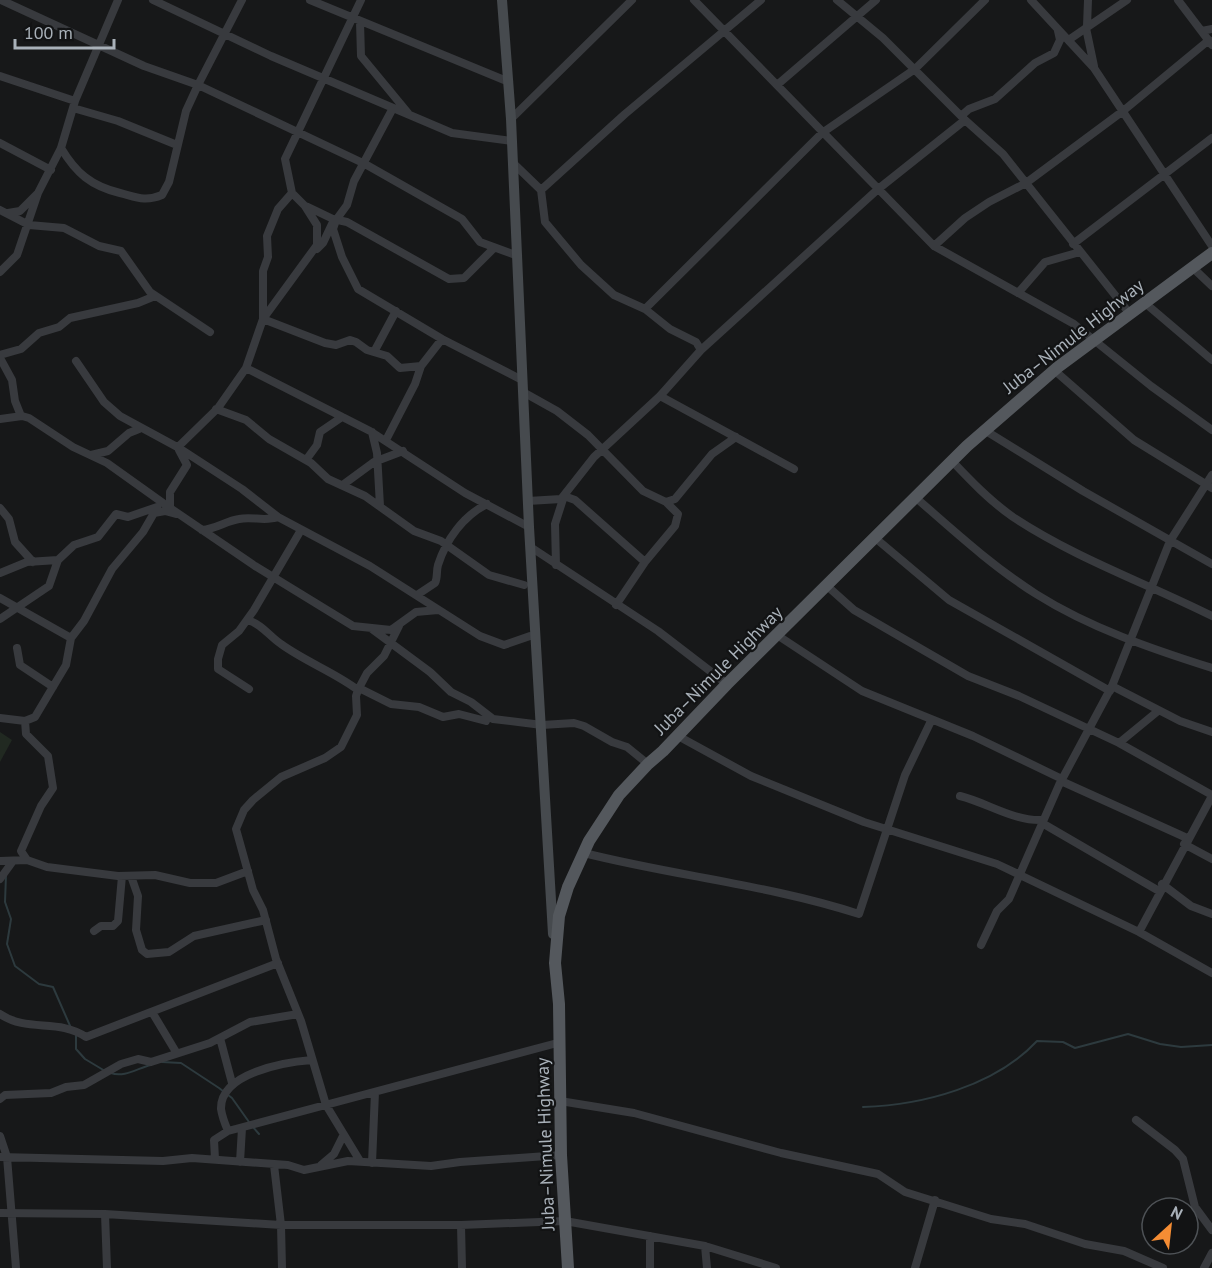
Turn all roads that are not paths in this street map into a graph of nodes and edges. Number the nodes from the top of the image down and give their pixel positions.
1 (1, 0) edge
2 (118, 0) edge
3 (153, 0) edge
4 (242, 0) edge
5 (310, 0) edge
6 (361, 0) edge
7 (502, 0) edge
8 (632, 0) edge
9 (694, 0) edge
10 (761, 0) edge
11 (837, 0) edge
12 (876, 0) edge
13 (985, 0) edge
14 (1031, 0) edge
15 (1088, 0) edge
16 (1127, 0) edge
17 (1178, 0) edge
18 (858, 17) junction
19 (356, 21) junction
20 (1086, 27) junction
21 (1212, 29) edge
22 (724, 30) junction
23 (1058, 31) junction
24 (1202, 32) junction
25 (226, 33) junction
26 (1070, 39) junction
27 (1210, 43) edge
28 (99, 44) junction
29 (1094, 68) junction
30 (915, 69) junction
31 (0, 76) edge
32 (324, 76) junction
33 (509, 82) junction
34 (198, 85) junction
35 (777, 85) junction
36 (74, 105) junction
37 (393, 108) junction
38 (1123, 111) junction
39 (408, 114) junction
40 (963, 118) junction
41 (511, 119) junction
42 (297, 131) junction
43 (822, 133) junction
44 (1212, 138) edge
45 (512, 141) junction
46 (0, 143) edge
47 (177, 145) junction
48 (61, 148) junction
49 (513, 163) junction
50 (365, 164) junction
51 (51, 170) junction
52 (1165, 176) junction
53 (1026, 183) junction
54 (541, 190) junction
55 (877, 190) junction
56 (38, 193) junction
57 (292, 193) junction
58 (305, 206) junction
59 (4, 212) edge
60 (335, 220) junction
61 (29, 225) junction
62 (1073, 244) junction
63 (934, 246) junction
64 (1212, 246) edge
65 (494, 248) junction
66 (314, 252) junction
67 (1080, 252) junction
68 (1212, 253) edge
69 (518, 256) junction
70 (1192, 267) junction
71 (0, 272) edge
72 (1212, 286) edge
73 (1018, 292) junction
74 (155, 296) junction
75 (1145, 303) junction
76 (645, 309) junction
77 (396, 311) junction
78 (1130, 314) junction
79 (263, 319) junction
80 (210, 332) dead end
81 (442, 339) junction
82 (1094, 340) junction
83 (701, 350) junction
84 (374, 352) junction
85 (0, 356) edge
86 (1212, 360) edge
87 (76, 361) dead end
88 (421, 366) junction
89 (246, 368) junction
90 (1054, 370) junction
91 (522, 380) junction
92 (523, 392) junction
93 (660, 396) junction
94 (216, 409) junction
95 (21, 416) junction
96 (342, 417) junction
97 (0, 419) edge
98 (719, 428) junction
99 (141, 429) junction
100 (1212, 430) edge
101 (986, 431) junction
102 (372, 432) junction
103 (736, 437) junction
104 (386, 440) junction
105 (178, 448) junction
106 (604, 450) junction
107 (717, 450) junction
108 (404, 451) junction
109 (89, 455) junction
110 (306, 460) junction
111 (377, 460) junction
112 (952, 461) junction
113 (201, 464) junction
114 (186, 468) junction
115 (794, 469) dead end
116 (1212, 475) edge
117 (344, 484) junction
118 (1208, 486) edge
119 (170, 492) junction
120 (682, 492) junction
121 (564, 495) junction
122 (915, 497) junction
123 (528, 501) junction
124 (666, 502) junction
125 (487, 504) junction
126 (380, 506) junction
127 (157, 507) junction
128 (170, 507) junction
129 (0, 508) edge
130 (678, 514) junction
131 (180, 515) junction
132 (278, 517) junction
133 (529, 527) junction
134 (202, 530) junction
135 (301, 530) junction
136 (874, 537) junction
137 (1170, 541) junction
138 (448, 546) junction
139 (532, 548) junction
140 (58, 560) junction
141 (33, 562) junction
142 (645, 562) junction
143 (556, 564) junction
144 (1212, 564) edge
145 (0, 573) edge
146 (273, 578) junction
147 (524, 585) dead end
148 (826, 585) junction
149 (1150, 585) junction
150 (417, 595) junction
151 (0, 598) edge
152 (616, 605) junction
153 (16, 609) junction
154 (440, 610) junction
155 (1212, 616) edge
156 (0, 619) edge
157 (247, 620) junction
158 (399, 626) junction
159 (370, 628) junction
160 (777, 634) junction
161 (530, 636) dead end
162 (71, 638) junction
163 (1129, 639) junction
164 (391, 644) junction
165 (17, 648) dead end
166 (1212, 668) edge
167 (727, 684) junction
168 (52, 687) junction
169 (249, 689) dead end
170 (358, 689) junction
171 (1111, 689) junction
172 (1158, 711) junction
173 (0, 718) edge
174 (24, 721) junction
175 (486, 721) dead end
176 (931, 721) junction
177 (542, 725) junction
178 (1089, 730) junction
179 (1212, 732) edge
180 (678, 736) junction
181 (1119, 743) junction
182 (648, 764) junction
183 (1062, 780) junction
184 (960, 796) dead end
185 (1212, 796) edge
186 (1042, 822) junction
187 (888, 828) junction
188 (1186, 841) junction
189 (584, 853) junction
190 (1212, 859) edge
191 (27, 860) junction
192 (0, 861) edge
193 (13, 861) junction
194 (248, 871) junction
195 (1020, 874) junction
196 (126, 876) junction
197 (0, 879) edge
198 (1161, 888) junction
199 (1212, 914) edge
200 (266, 920) junction
201 (94, 931) dead end
202 (1139, 932) junction
203 (981, 945) dead end
204 (278, 963) junction
205 (555, 963) junction
206 (1212, 973) edge
207 (152, 1012) junction
208 (0, 1014) edge
209 (298, 1014) junction
210 (220, 1038) junction
211 (561, 1042) dead end
212 (176, 1052) junction
213 (312, 1059) junction
214 (232, 1083) junction
215 (375, 1092) junction
216 (0, 1099) edge
217 (560, 1101) junction
218 (326, 1105) junction
219 (1136, 1120) dead end
220 (242, 1128) junction
221 (228, 1131) junction
222 (0, 1136) edge
223 (343, 1136) junction
224 (561, 1155) junction
225 (4, 1157) edge
226 (215, 1159) junction
227 (360, 1161) junction
228 (240, 1162) junction
229 (372, 1163) junction
230 (274, 1165) junction
231 (318, 1168) junction
232 (935, 1200) junction
233 (0, 1213) edge
234 (11, 1214) junction
235 (105, 1214) junction
236 (565, 1221) junction
237 (281, 1225) junction
238 (461, 1225) junction
239 (1212, 1230) edge
240 (650, 1236) junction
241 (705, 1246) junction
242 (1212, 1253) edge
243 (16, 1268) edge
244 (107, 1268) edge
245 (282, 1268) edge
246 (462, 1268) edge
247 (568, 1268) edge
248 (650, 1268) edge
249 (707, 1268) edge
250 (776, 1268) edge
251 (915, 1268) edge
252 (1163, 1268) edge
253 (1204, 1268) edge

1 - 28 street
2 - 28 street
3 - 25 street
4 - 25 street
5 - 19 street
6 - 19 street
7 - 33 main road
8 - 41 street
9 - 22 street
10 - 22 street
11 - 18 street
12 - 18 street
13 - 30 street
14 - 23 street
15 - 20 street
16 - 20 street
17 - 24 street
18 - 30 street
18 - 35 street
19 - 32 street
19 - 33 street
19 - 39 street
20 - 26 street
20 - 29 street
21 - 24 street
22 - 35 street
22 - 54 street
23 - 26 street
23 - 40 street
24 - 27 street
25 - 32 street
25 - 34 street
26 - 29 street
27 - 38 street
28 - 34 street
28 - 36 street
29 - 38 street
30 - 40 street
30 - 43 street
31 - 36 street
32 - 37 street
32 - 42 street
33 - 41 main road
34 - 42 street
34 - 47 street
35 - 43 street
36 - 47 street
36 - 48 street
37 - 39 street
37 - 50 street
38 - 52 street
38 - 53 street
39 - 45 street
40 - 53 street
40 - 55 street
41 - 45 main road
42 - 50 street
42 - 57 street
43 - 55 street
43 - 76 street
44 - 52 street
45 - 49 main road
46 - 51 street
47 - 48 street
48 - 51 street
49 - 54 street
49 - 69 main road
50 - 60 street
50 - 65 street
51 - 56 street
52 - 62 street
52 - 64 street
53 - 62 street
53 - 63 street
54 - 76 street
55 - 63 street
55 - 83 street
56 - 59 street
56 - 61 street
57 - 58 street
57 - 79 street
58 - 60 street
58 - 66 street
59 - 61 street
60 - 65 street
60 - 66 street
60 - 77 street
61 - 71 street
61 - 74 street
62 - 67 street
63 - 73 street
65 - 69 street
66 - 79 street
67 - 73 street
67 - 78 street
68 - 70 main road, Juba–Nimule Highway
69 - 91 main road
70 - 72 street
70 - 75 main road, Juba–Nimule Highway
73 - 82 street
74 - 80 street
74 - 85 street
75 - 78 main road, Juba–Nimule Highway
75 - 86 street
76 - 83 street
77 - 81 street
77 - 84 street
78 - 82 main road, Juba–Nimule Highway
79 - 84 street
79 - 89 street
81 - 88 street
81 - 91 street
82 - 90 main road, Juba–Nimule Highway
82 - 100 street
83 - 93 street
84 - 88 street
85 - 95 street
87 - 99 street
88 - 104 street
89 - 94 street
89 - 96 street
90 - 101 main road, Juba–Nimule Highway
90 - 118 street
91 - 92 main road
92 - 106 street
92 - 123 main road
93 - 98 street
93 - 106 street
94 - 105 street
94 - 110 street
95 - 97 street
95 - 109 street
96 - 102 street
96 - 110 street
98 - 103 street
98 - 107 street
99 - 105 street
99 - 109 street
101 - 112 main road, Juba–Nimule Highway
101 - 137 street
102 - 104 street
102 - 111 street
103 - 107 street
103 - 115 street
104 - 108 street
105 - 113 street
105 - 114 street
106 - 121 street
106 - 124 street
107 - 120 street
108 - 111 street
108 - 125 street
109 - 127 street
110 - 117 street
111 - 117 street
111 - 126 street
112 - 122 main road, Juba–Nimule Highway
112 - 149 street
113 - 114 street
113 - 132 street
114 - 119 street
116 - 118 street
117 - 126 street
118 - 137 street
119 - 127 street
119 - 128 street
120 - 124 street
120 - 130 street
121 - 123 street
121 - 142 street
121 - 143 street
122 - 136 main road, Juba–Nimule Highway
122 - 163 street
123 - 133 main road
124 - 130 street
125 - 133 street
125 - 138 street
126 - 138 street
127 - 128 street
127 - 131 street
127 - 140 street
127 - 162 street
128 - 131 street
129 - 141 street
130 - 142 street
131 - 134 street
132 - 134 street
132 - 135 street
133 - 139 main road
134 - 146 street
135 - 146 street
135 - 150 street
136 - 148 main road, Juba–Nimule Highway
136 - 171 street
137 - 144 street
137 - 149 street
138 - 147 street
138 - 150 street
139 - 143 street
139 - 177 main road
140 - 141 street
140 - 153 street
141 - 145 street
142 - 152 street
143 - 152 street
146 - 157 street
146 - 159 street
148 - 160 main road, Juba–Nimule Highway
148 - 178 street
149 - 155 street
149 - 163 street
150 - 154 street
151 - 153 street
152 - 167 street
153 - 156 street
153 - 162 street
154 - 158 street
154 - 161 street
157 - 169 street
157 - 170 street
158 - 159 street
158 - 164 street
159 - 164 street
160 - 167 main road, Juba–Nimule Highway
160 - 176 street
162 - 168 street
163 - 166 street
163 - 171 street
164 - 170 street
164 - 177 street
165 - 168 street
167 - 180 main road, Juba–Nimule Highway
168 - 174 street
170 - 175 street
170 - 194 street
171 - 172 street
171 - 178 street
172 - 179 street
172 - 181 street
173 - 174 street
174 - 191 street
176 - 183 street
176 - 187 street
177 - 182 street
177 - 205 main road
178 - 181 street
178 - 183 street
180 - 182 main road, Juba–Nimule Highway
180 - 187 street
181 - 185 street
182 - 189 main road, Juba–Nimule Highway
183 - 186 street
183 - 188 street
184 - 186 street
185 - 188 street
186 - 195 street
186 - 198 street
187 - 189 street
187 - 195 street
188 - 190 street
188 - 198 street
189 - 205 main road, Juba–Nimule Highway
191 - 193 street
191 - 196 street
192 - 193 street
193 - 197 street
194 - 196 street
194 - 200 street
195 - 202 street
195 - 203 street
196 - 200 street
196 - 201 street
198 - 199 street
198 - 202 street
200 - 204 street
202 - 206 street
204 - 207 street
204 - 209 street
205 - 217 main road, Juba–Nimule Highway
207 - 208 street
207 - 212 street
209 - 210 street
209 - 213 street
210 - 212 street
210 - 214 street
211 - 215 street
212 - 216 street
213 - 214 street
213 - 218 street
214 - 221 street
215 - 218 street
215 - 229 street
217 - 224 main road, Juba–Nimule Highway
217 - 232 street
218 - 220 street
218 - 223 street
219 - 239 street
220 - 221 street
220 - 228 street
221 - 226 street
222 - 225 street
223 - 227 street
223 - 231 street
224 - 229 street
224 - 236 main road, Juba–Nimule Highway
225 - 226 street
225 - 234 street
226 - 228 street
227 - 229 street
227 - 231 street
228 - 230 street
230 - 231 street
230 - 237 street
232 - 251 street
232 - 252 street
233 - 234 street
234 - 235 street
234 - 243 street
235 - 237 street
235 - 244 street
236 - 238 street
236 - 240 street
236 - 247 main road, Juba–Nimule Highway
237 - 238 street
237 - 245 street
238 - 246 street
240 - 241 street
240 - 248 street
241 - 249 street
241 - 250 street
242 - 253 street

